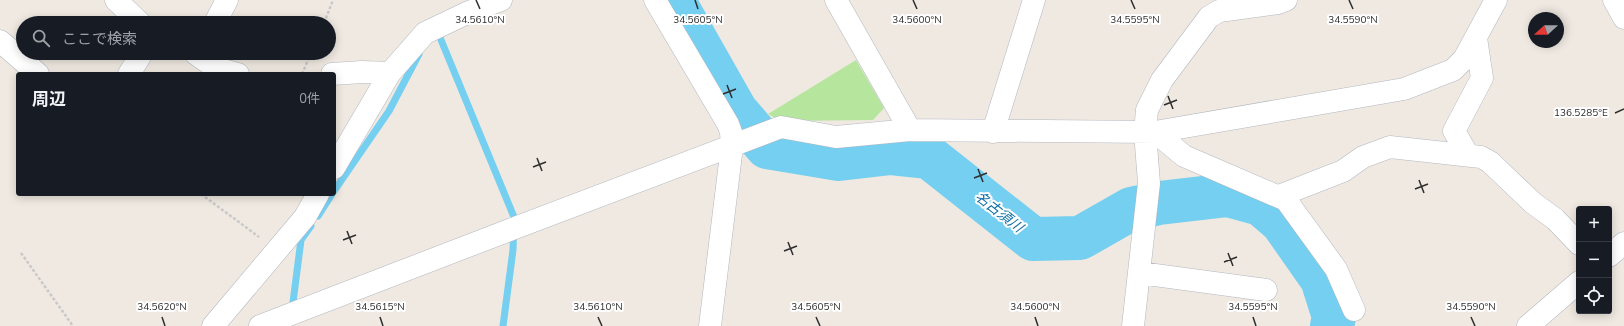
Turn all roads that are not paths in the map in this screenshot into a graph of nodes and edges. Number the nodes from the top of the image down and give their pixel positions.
1 (116, 0) edge
2 (227, 0) edge
3 (655, 0) edge
4 (836, 0) edge
5 (1034, 0) edge
6 (1286, 0) edge
7 (1496, 0) edge
8 (1614, 0) edge
9 (479, 6) edge
10 (133, 16) edge
11 (219, 16) edge
12 (1624, 18) edge
13 (1476, 38) junction
14 (0, 41) edge
15 (16, 55) edge
16 (22, 60) edge
17 (138, 60) edge
18 (205, 60) edge
19 (36, 72) edge
20 (130, 72) edge
21 (231, 72) edge
22 (390, 73) junction
23 (336, 74) edge
24 (910, 130) junction
25 (992, 132) junction
26 (1150, 132) junction
27 (734, 145) junction
28 (1468, 155) junction
29 (336, 165) edge
30 (317, 196) edge
31 (1279, 196) junction
32 (1577, 242) edge
33 (1624, 243) edge
34 (1612, 253) edge
35 (1140, 273) junction
36 (1576, 285) edge
37 (1266, 290) dead end
38 (1354, 310) dead end
39 (213, 326) edge
40 (260, 326) edge
41 (710, 326) edge
42 (1133, 326) edge
43 (1528, 326) edge

1 - 10 street
2 - 11 street
3 - 27 street
4 - 24 street
5 - 25 street
6 - 26 street
7 - 13 street
8 - 12 street
9 - 22 street
13 - 26 street
13 - 28 street
14 - 15 street
16 - 19 street
17 - 20 street
18 - 21 street
22 - 23 street
22 - 29 street
24 - 25 street
24 - 27 street
25 - 26 street
26 - 31 street
26 - 35 street
27 - 40 street
27 - 41 street
28 - 31 street
28 - 32 street
30 - 39 street
31 - 38 street
33 - 34 street
35 - 37 street
35 - 42 street
36 - 43 street

